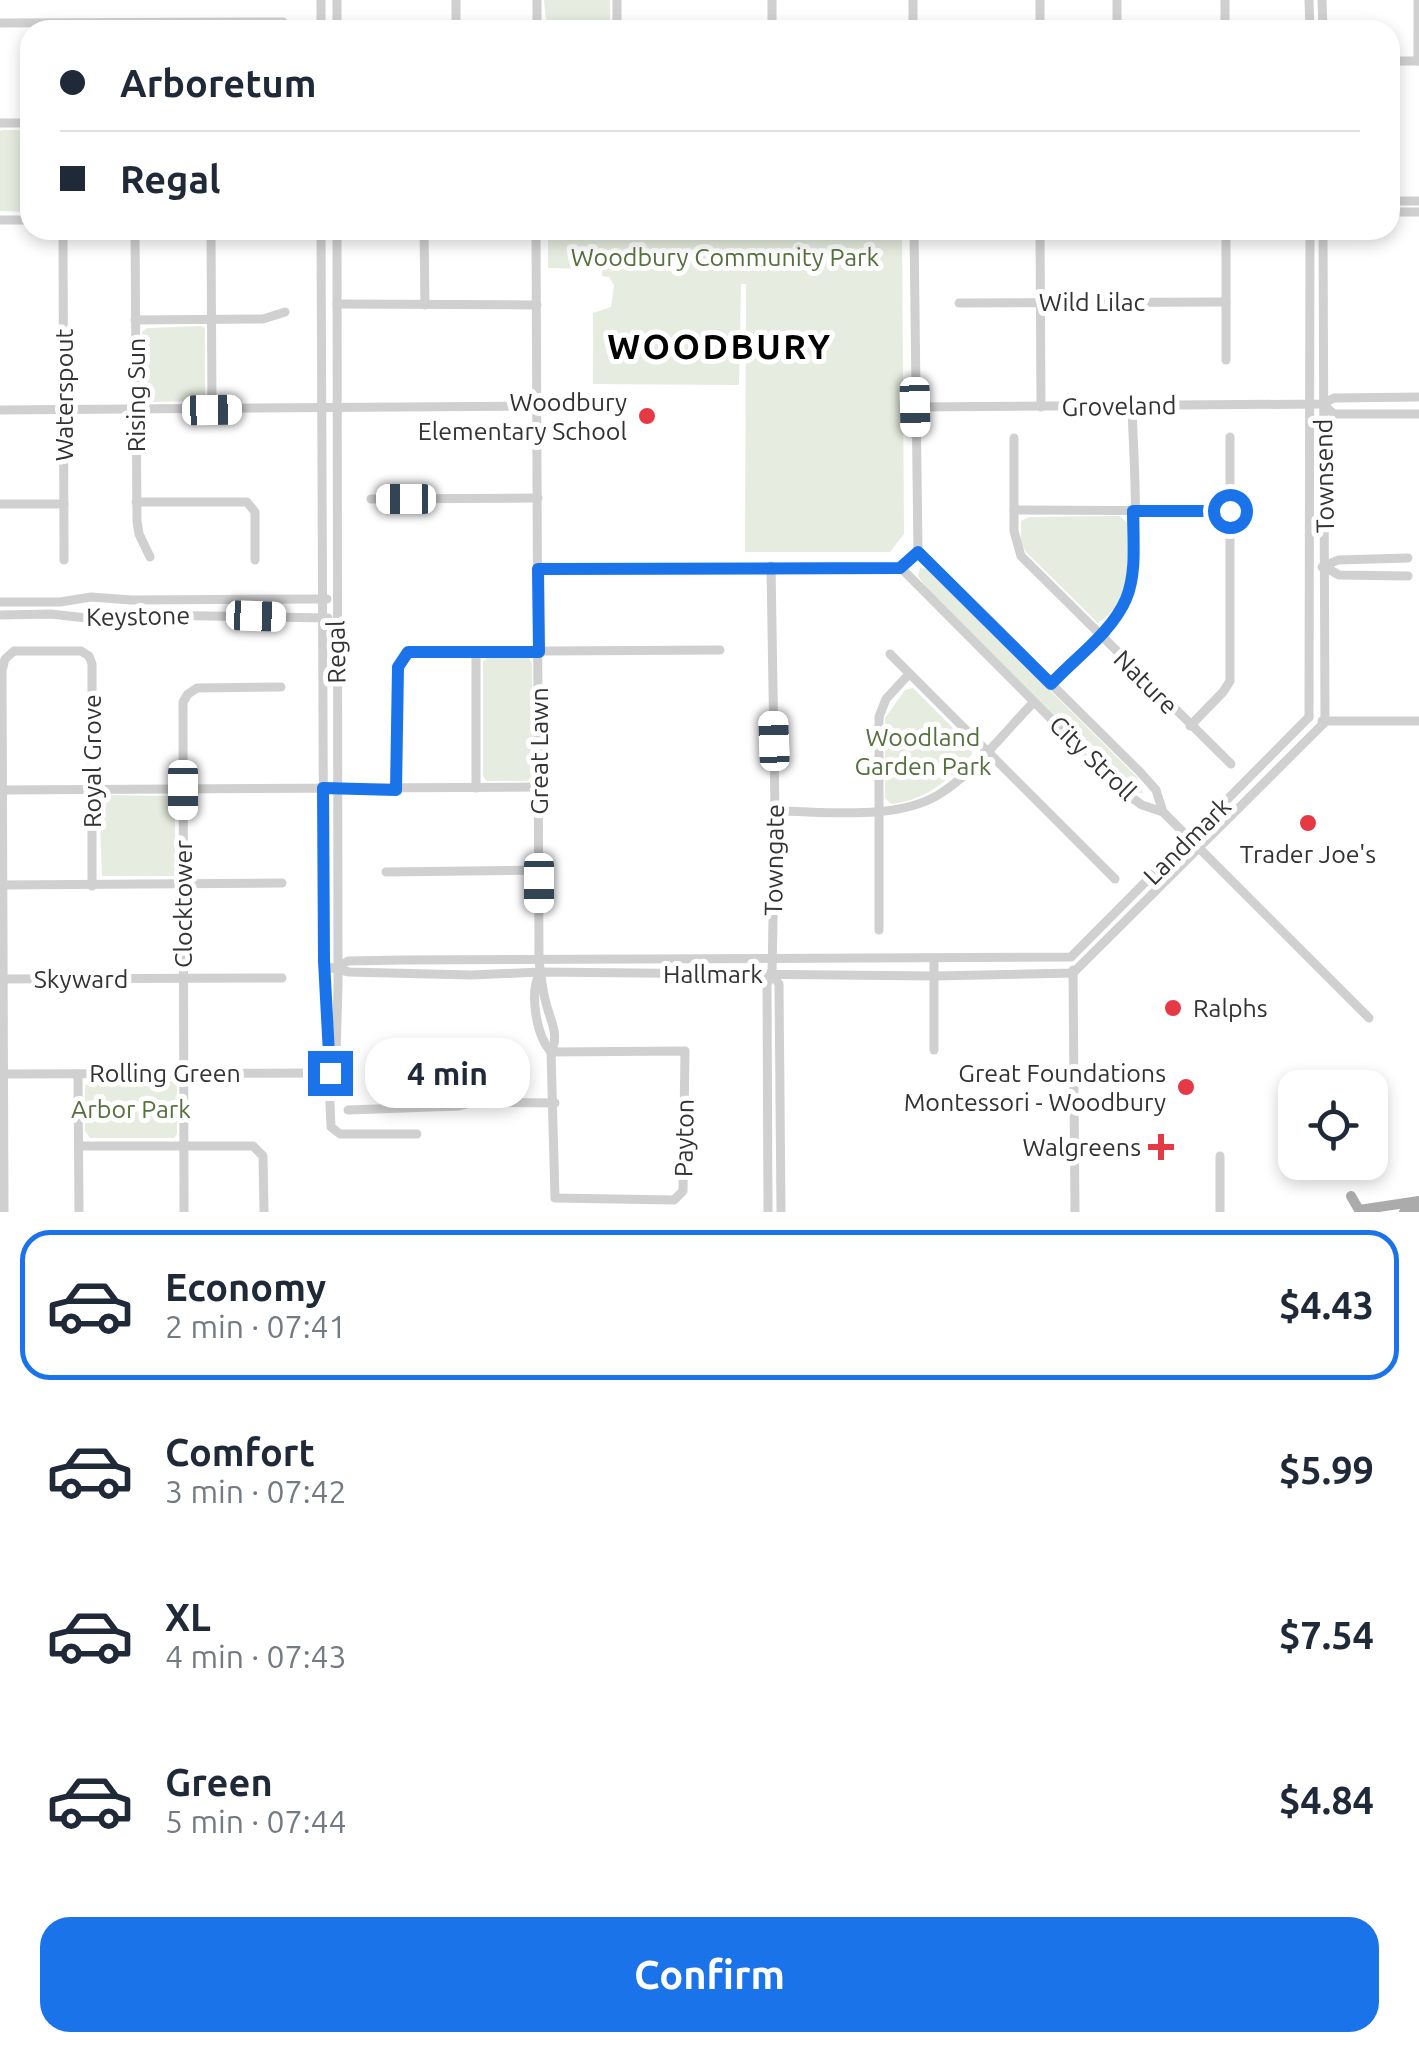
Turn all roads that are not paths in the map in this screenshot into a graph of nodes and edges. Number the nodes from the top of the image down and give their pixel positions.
1 (1418, 0) edge
2 (1419, 61) edge
3 (63, 240) edge
4 (135, 240) edge
5 (211, 240) edge
6 (321, 240) edge
7 (337, 240) edge
8 (424, 240) edge
9 (536, 240) edge
10 (914, 240) edge
11 (1040, 240) edge
12 (1226, 240) edge
13 (1310, 240) edge
14 (1323, 240) edge
15 (1226, 302) junction
16 (958, 303) dead end
17 (1040, 303) junction
18 (337, 304) junction
19 (425, 305) junction
20 (537, 305) junction
21 (285, 312) dead end
22 (212, 318) junction
23 (135, 320) junction
24 (1226, 360) dead end
25 (1419, 397) edge
26 (1309, 403) junction
27 (1322, 404) junction
28 (336, 406) junction
29 (538, 406) junction
30 (322, 407) junction
31 (915, 407) junction
32 (1041, 407) junction
33 (1132, 407) junction
34 (0, 410) edge
35 (64, 410) junction
36 (136, 410) junction
37 (212, 410) junction
38 (1419, 414) edge
39 (1230, 437) dead end
40 (1014, 438) dead end
41 (538, 498) junction
42 (372, 499) dead end
43 (136, 502) junction
44 (0, 504) edge
45 (64, 504) junction
46 (1014, 510) junction
47 (1133, 511) junction
48 (1230, 511) junction
49 (914, 556) junction
50 (150, 557) dead end
51 (1408, 558) dead end
52 (64, 560) dead end
53 (255, 560) dead end
54 (771, 566) junction
55 (1310, 567) junction
56 (1325, 567) junction
57 (900, 568) junction
58 (538, 569) junction
59 (1408, 576) dead end
60 (322, 599) junction
61 (335, 599) junction
62 (0, 602) edge
63 (0, 615) edge
64 (322, 618) junction
65 (336, 618) junction
66 (1099, 635) junction
67 (720, 650) dead end
68 (476, 651) junction
69 (539, 652) junction
70 (890, 654) dead end
71 (910, 674) junction
72 (1051, 684) junction
73 (282, 687) dead end
74 (1034, 702) junction
75 (1310, 717) junction
76 (1419, 720) edge
77 (1325, 722) junction
78 (1190, 726) junction
79 (986, 750) junction
80 (1230, 764) dead end
81 (539, 787) junction
82 (323, 788) junction
83 (476, 788) junction
84 (338, 789) junction
85 (1, 790) edge
86 (93, 790) junction
87 (183, 790) junction
88 (396, 790) junction
89 (878, 810) junction
90 (775, 811) junction
91 (1163, 812) junction
92 (1189, 839) junction
93 (1200, 850) junction
94 (539, 870) junction
95 (386, 872) dead end
96 (1115, 879) dead end
97 (282, 883) dead end
98 (183, 884) junction
99 (1, 885) edge
100 (92, 886) junction
101 (880, 930) dead end
102 (1066, 957) junction
103 (773, 958) junction
104 (934, 959) junction
105 (539, 961) junction
106 (324, 966) junction
107 (338, 967) junction
108 (540, 972) junction
109 (1073, 973) junction
110 (772, 974) junction
111 (934, 976) junction
112 (282, 978) dead end
113 (2, 979) edge
114 (183, 980) junction
115 (1369, 1018) dead end
116 (934, 1050) dead end
117 (551, 1052) junction
118 (184, 1073) junction
119 (330, 1073) junction
120 (2, 1074) edge
121 (78, 1074) junction
122 (555, 1103) junction
123 (348, 1110) dead end
124 (417, 1134) dead end
125 (184, 1145) junction
126 (79, 1146) junction
127 (1220, 1156) dead end
128 (1351, 1196) dead end
129 (1419, 1201) edge
130 (1419, 1210) edge
131 (4, 1212) edge
132 (79, 1212) edge
133 (184, 1212) edge
134 (264, 1212) edge
135 (768, 1212) edge
136 (781, 1212) edge
137 (1075, 1212) edge
138 (1220, 1212) edge
139 (1404, 1212) edge

1 - 2 street
3 - 35 street, Waterspout
4 - 23 street, Rising Sun
5 - 22 street
6 - 30 street, Regal
7 - 18 street, Regal
8 - 19 street
9 - 20 street, Great Lawn
10 - 31 street
11 - 17 street
12 - 15 street
13 - 26 street, Townsend
14 - 27 street, Townsend
15 - 17 street, Wild Lilac
15 - 24 street
16 - 17 street, Wild Lilac
17 - 32 street
18 - 19 street
18 - 28 street, Regal
19 - 20 street
20 - 29 street, Great Lawn
21 - 22 street
22 - 23 street
22 - 37 street
23 - 36 street, Rising Sun
25 - 27 street, Groveland
26 - 27 street, Groveland
26 - 33 street, Groveland
26 - 55 street, Townsend
27 - 38 street, Groveland
27 - 56 street, Townsend
28 - 29 street
28 - 30 street
28 - 61 street, Regal
29 - 41 street, Great Lawn
30 - 37 street
30 - 60 street, Regal
31 - 32 street, Groveland
31 - 49 street
32 - 33 street, Groveland
33 - 47 street
34 - 35 street
35 - 36 street
35 - 45 street, Waterspout
36 - 37 street
36 - 43 street, Rising Sun
39 - 48 street
40 - 46 street, Nature
41 - 42 street
41 - 58 street, Great Lawn
43 - 50 street, Rising Sun
43 - 53 street
44 - 45 street
45 - 52 street, Waterspout
46 - 47 street
46 - 66 street, Nature
47 - 48 street
47 - 66 street
48 - 78 street
49 - 57 street
49 - 72 street, City Stroll
51 - 56 street
54 - 57 street
54 - 58 street
54 - 90 street, Towngate
55 - 56 street
55 - 75 street, Townsend
56 - 59 street
56 - 77 street, Townsend
57 - 74 street, City Stroll
58 - 69 street, Great Lawn
60 - 61 street, Keystone
60 - 62 street, Keystone
60 - 64 street, Regal
61 - 65 street, Regal
63 - 64 street, Keystone
64 - 65 street, Keystone
64 - 82 street, Regal
65 - 84 street, Regal
66 - 72 street
66 - 78 street, Nature
67 - 69 street
68 - 69 street
68 - 83 street
68 - 88 street
69 - 81 street, Great Lawn
70 - 71 street
71 - 79 street
71 - 89 street
72 - 91 street, City Stroll
73 - 87 street, Clocktower
74 - 79 street
74 - 91 street, City Stroll
75 - 77 street
75 - 92 street, Landmark
76 - 77 street
77 - 93 street, Landmark
78 - 80 street, Nature
79 - 89 street
79 - 96 street
81 - 83 street
81 - 94 street, Great Lawn
82 - 84 street
82 - 87 street
82 - 106 street, Regal
83 - 88 street
84 - 88 street
84 - 107 street, Regal
85 - 86 street
85 - 86 street, Royal Grove
85 - 99 street
86 - 87 street
86 - 100 street, Royal Grove
87 - 98 street, Clocktower
89 - 90 street
89 - 101 street
90 - 103 street, Towngate
91 - 92 street, City Stroll
92 - 93 street, City Stroll
92 - 102 street, Landmark
93 - 109 street, Landmark
93 - 115 street, City Stroll
94 - 95 street
94 - 105 street, Great Lawn
97 - 98 street
98 - 100 street
98 - 114 street, Clocktower
99 - 100 street
99 - 113 street
102 - 104 street, Hallmark
102 - 109 street
103 - 104 street, Hallmark
103 - 105 street, Hallmark
103 - 110 street, Towngate
104 - 111 street
105 - 107 street, Hallmark
105 - 108 street, Great Lawn
106 - 107 street, Hallmark
106 - 119 street, Regal
107 - 108 street, Hallmark
107 - 119 street, Regal
108 - 110 street, Hallmark
108 - 117 street, Payton
109 - 111 street, Hallmark
109 - 137 street
110 - 111 street, Hallmark
110 - 135 street, Towngate
110 - 136 street, Towngate
111 - 116 street
112 - 114 street, Skyward
113 - 114 street, Skyward
113 - 120 street
114 - 118 street, Clocktower
117 - 122 street, Payton
117 - 122 street, Payton
118 - 119 street, Rolling Green
118 - 121 street, Rolling Green
118 - 125 street, Clocktower
119 - 124 street, Regal
120 - 121 street, Rolling Green
120 - 131 street
121 - 126 street
122 - 123 street
125 - 126 street
125 - 133 street, Clocktower
125 - 134 street
126 - 132 street
127 - 138 street
128 - 129 main road
130 - 139 main road

